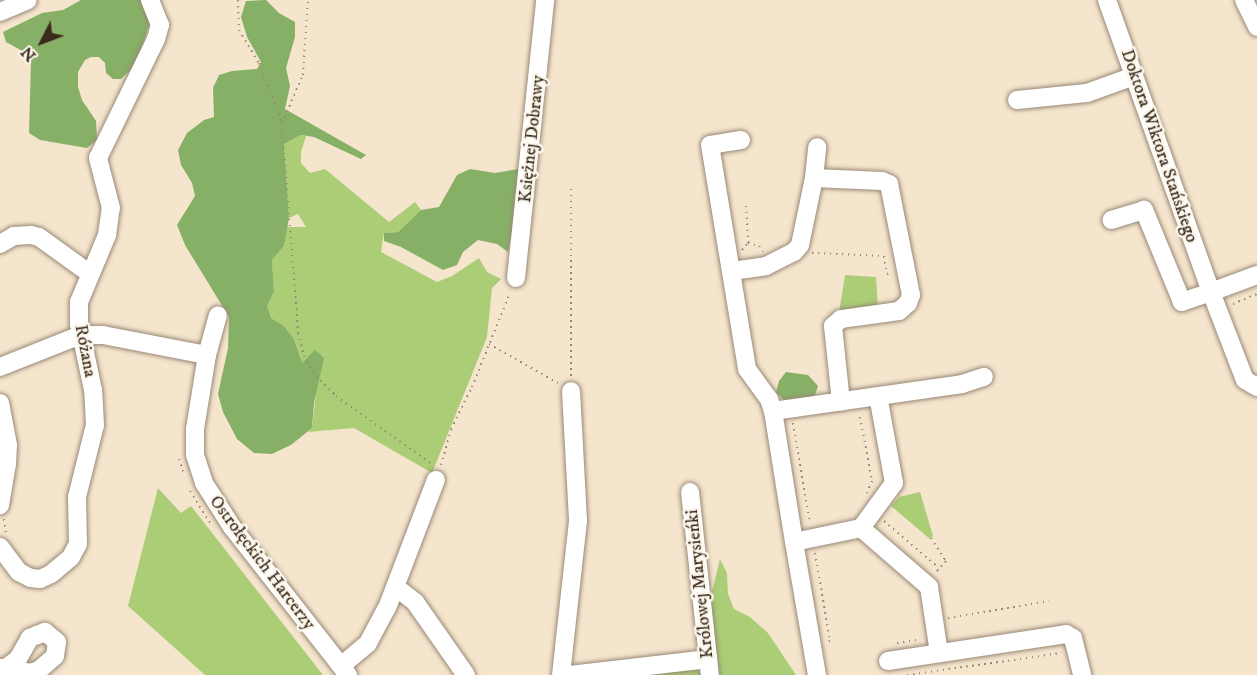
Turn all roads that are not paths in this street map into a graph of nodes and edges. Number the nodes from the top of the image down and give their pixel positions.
1 (28, 0) edge
2 (150, 0) edge
3 (545, 0) edge
4 (1107, 0) edge
5 (1244, 0) edge
6 (0, 12) edge
7 (1257, 27) edge
8 (1134, 76) junction
9 (1017, 100) dead end
10 (741, 140) dead end
11 (817, 147) dead end
12 (814, 178) junction
13 (1112, 220) dead end
14 (0, 244) edge
15 (731, 264) junction
16 (89, 273) junction
17 (1257, 275) edge
18 (516, 278) road end
19 (1211, 292) junction
20 (218, 315) dead end
21 (81, 334) junction
22 (207, 356) junction
23 (0, 367) edge
24 (984, 377) dead end
25 (1257, 387) edge
26 (571, 391) road end
27 (878, 396) junction
28 (841, 402) junction
29 (0, 403) edge
30 (774, 411) junction
31 (438, 475) road end
32 (690, 492) dead end
33 (0, 505) edge
34 (861, 528) junction
35 (794, 542) junction
36 (0, 547) edge
37 (397, 588) junction
38 (939, 653) junction
39 (888, 661) dead end
40 (709, 667) edge
41 (345, 670) edge
42 (466, 675) edge
43 (561, 675) edge
44 (570, 675) edge
45 (817, 675) edge
46 (1082, 675) edge

1 - 6 street
2 - 16 street, Różana
3 - 18 street, Księżnej Dobrawy
4 - 8 street, Doktora Wiktora Stańskiego
5 - 7 street
8 - 9 street
8 - 19 street, Doktora Wiktora Stańskiego
10 - 15 street
11 - 12 street
12 - 15 street
12 - 28 street
13 - 19 street
14 - 16 street
15 - 30 street
16 - 21 street, Różana
17 - 19 street
19 - 25 street, Doktora Wiktora Stańskiego
20 - 22 street, Ostrołęckich Harcerzy
21 - 22 street
21 - 23 street
21 - 36 street, Różana
22 - 41 street, Ostrołęckich Harcerzy
24 - 27 street
26 - 43 street
27 - 28 street
27 - 34 street
28 - 30 street
29 - 33 street
30 - 35 street
31 - 37 street
32 - 40 street, Królowej Marysieńki
34 - 35 street
34 - 38 street
35 - 45 street
37 - 41 street
37 - 42 street
38 - 39 street
38 - 46 street
40 - 44 street

